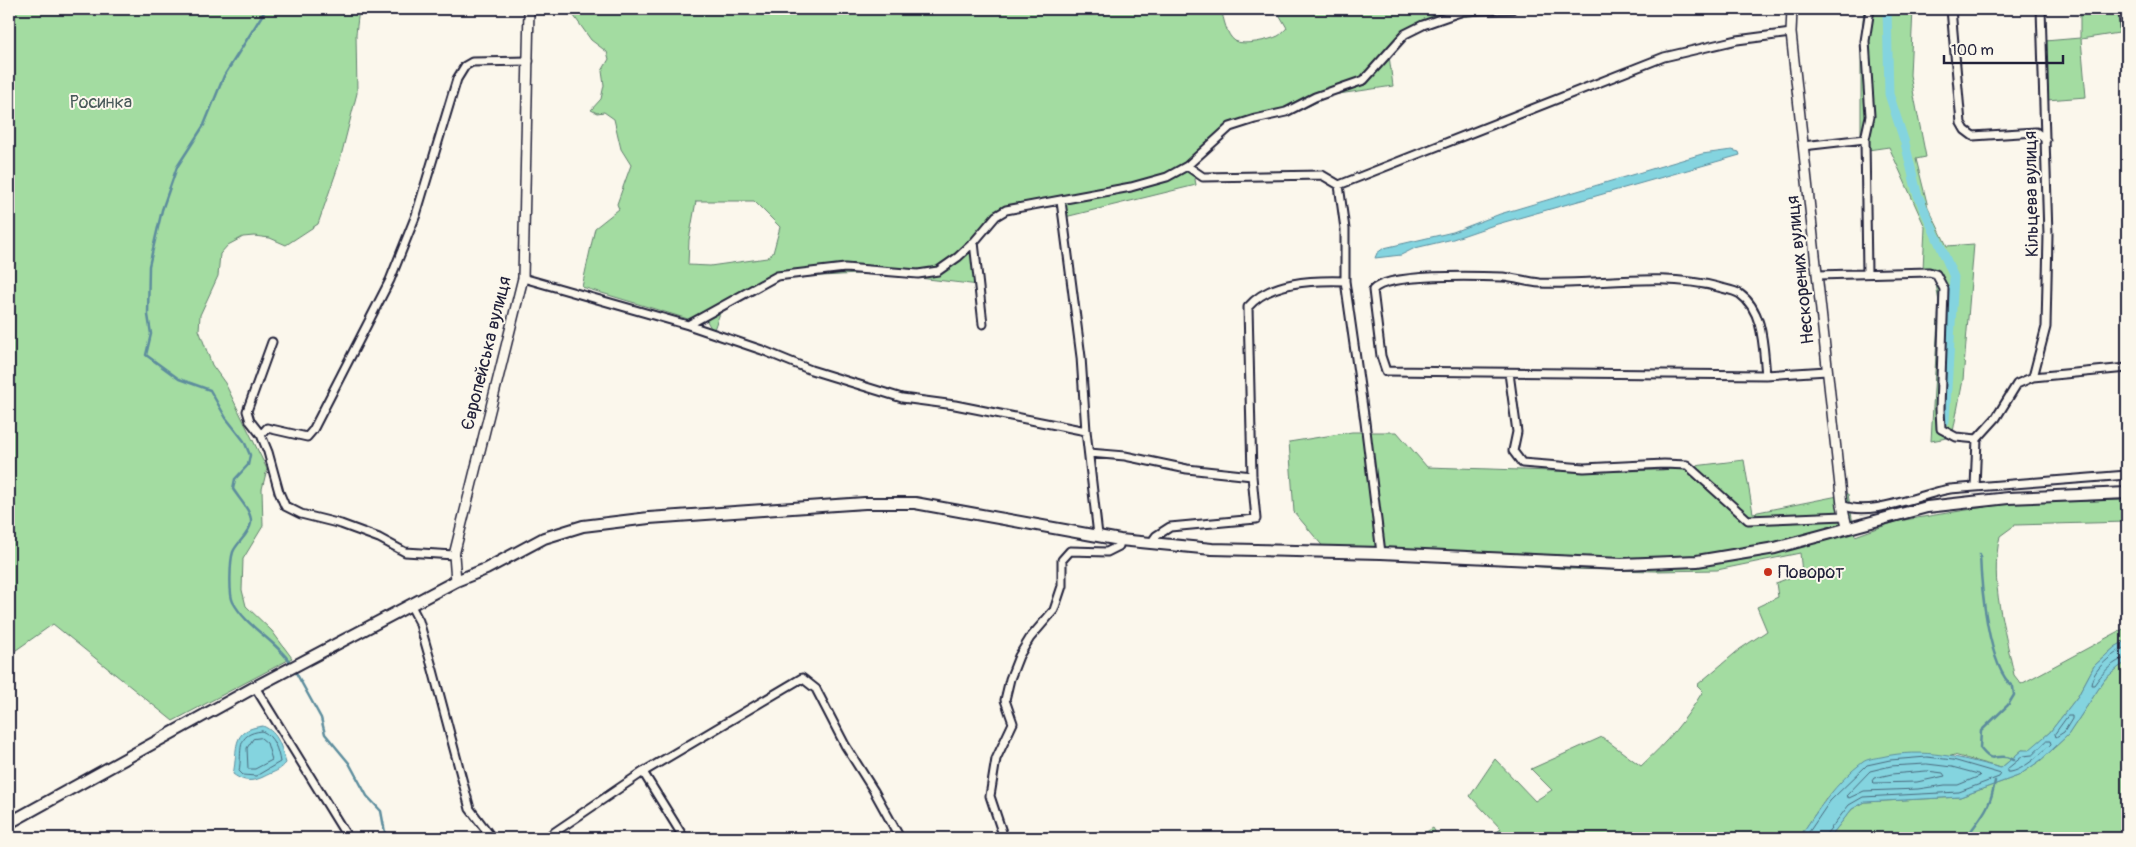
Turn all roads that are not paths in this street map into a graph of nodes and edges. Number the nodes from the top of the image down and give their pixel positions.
1 (529, 9) edge
2 (1512, 9) edge
3 (1792, 9) edge
4 (1870, 9) edge
5 (1951, 9) edge
6 (2041, 9) edge
7 (2123, 9) edge
8 (1791, 32) junction
9 (2127, 57) edge
10 (529, 61) junction
11 (1865, 139) junction
12 (2046, 140) junction
13 (1803, 146) junction
14 (1187, 166) junction
15 (1338, 185) junction
16 (1061, 201) junction
17 (974, 242) junction
18 (1867, 273) junction
19 (1817, 275) junction
20 (523, 278) junction
21 (1345, 281) junction
22 (984, 324) dead end
23 (688, 325) junction
24 (272, 342) dead end
25 (2127, 368) edge
26 (1827, 371) junction
27 (1509, 372) junction
28 (1766, 375) junction
29 (2033, 377) junction
30 (1086, 431) junction
31 (261, 435) junction
32 (1976, 439) junction
33 (1089, 453) junction
34 (2127, 475) edge
35 (1252, 476) junction
36 (1975, 486) junction
37 (2127, 493) edge
38 (1842, 505) junction
39 (1844, 516) junction
40 (1847, 527) junction
41 (1098, 535) junction
42 (1120, 540) junction
43 (1151, 542) junction
44 (1381, 553) junction
45 (454, 555) junction
46 (456, 581) junction
47 (411, 606) junction
48 (255, 687) junction
49 (643, 772) junction
50 (9, 823) edge
51 (348, 838) edge
52 (492, 838) edge
53 (546, 838) edge
54 (684, 838) edge
55 (900, 838) edge
56 (1004, 838) edge

1 - 10 street, Європейська вулиця
2 - 14 street
3 - 8 street, Нескорених вулиця
4 - 11 street
5 - 12 street
6 - 12 street, Кільцева вулиця
7 - 9 street
8 - 13 street, Нескорених вулиця
8 - 15 street
10 - 20 street, Європейська вулиця
10 - 31 street
11 - 13 street
11 - 18 street
12 - 29 street, Кільцева вулиця
13 - 19 street, Нескорених вулиця
14 - 15 street
14 - 16 street
15 - 21 street
16 - 17 street
16 - 30 street
17 - 22 street
17 - 23 street
18 - 19 street
18 - 32 street
19 - 26 street, Нескорених вулиця
20 - 23 street
20 - 45 street, Європейська вулиця
21 - 35 street
21 - 44 street
23 - 30 street
24 - 31 street
25 - 29 street
26 - 28 street
26 - 38 street, Нескорених вулиця
27 - 28 street
27 - 28 street
27 - 39 street
29 - 32 street
30 - 33 street
31 - 45 street
32 - 36 street
33 - 35 street
33 - 41 street
34 - 36 street
35 - 43 street
36 - 38 street
37 - 40 main road
38 - 39 street, Нескорених вулиця
39 - 40 street, Нескорених вулиця
40 - 44 main road
41 - 42 main road
41 - 46 main road
42 - 43 main road
42 - 56 street
43 - 44 main road
45 - 46 street, Європейська вулиця
46 - 47 main road
47 - 48 main road
47 - 52 street
48 - 50 main road
48 - 51 street
49 - 53 street
49 - 54 street
49 - 55 street

